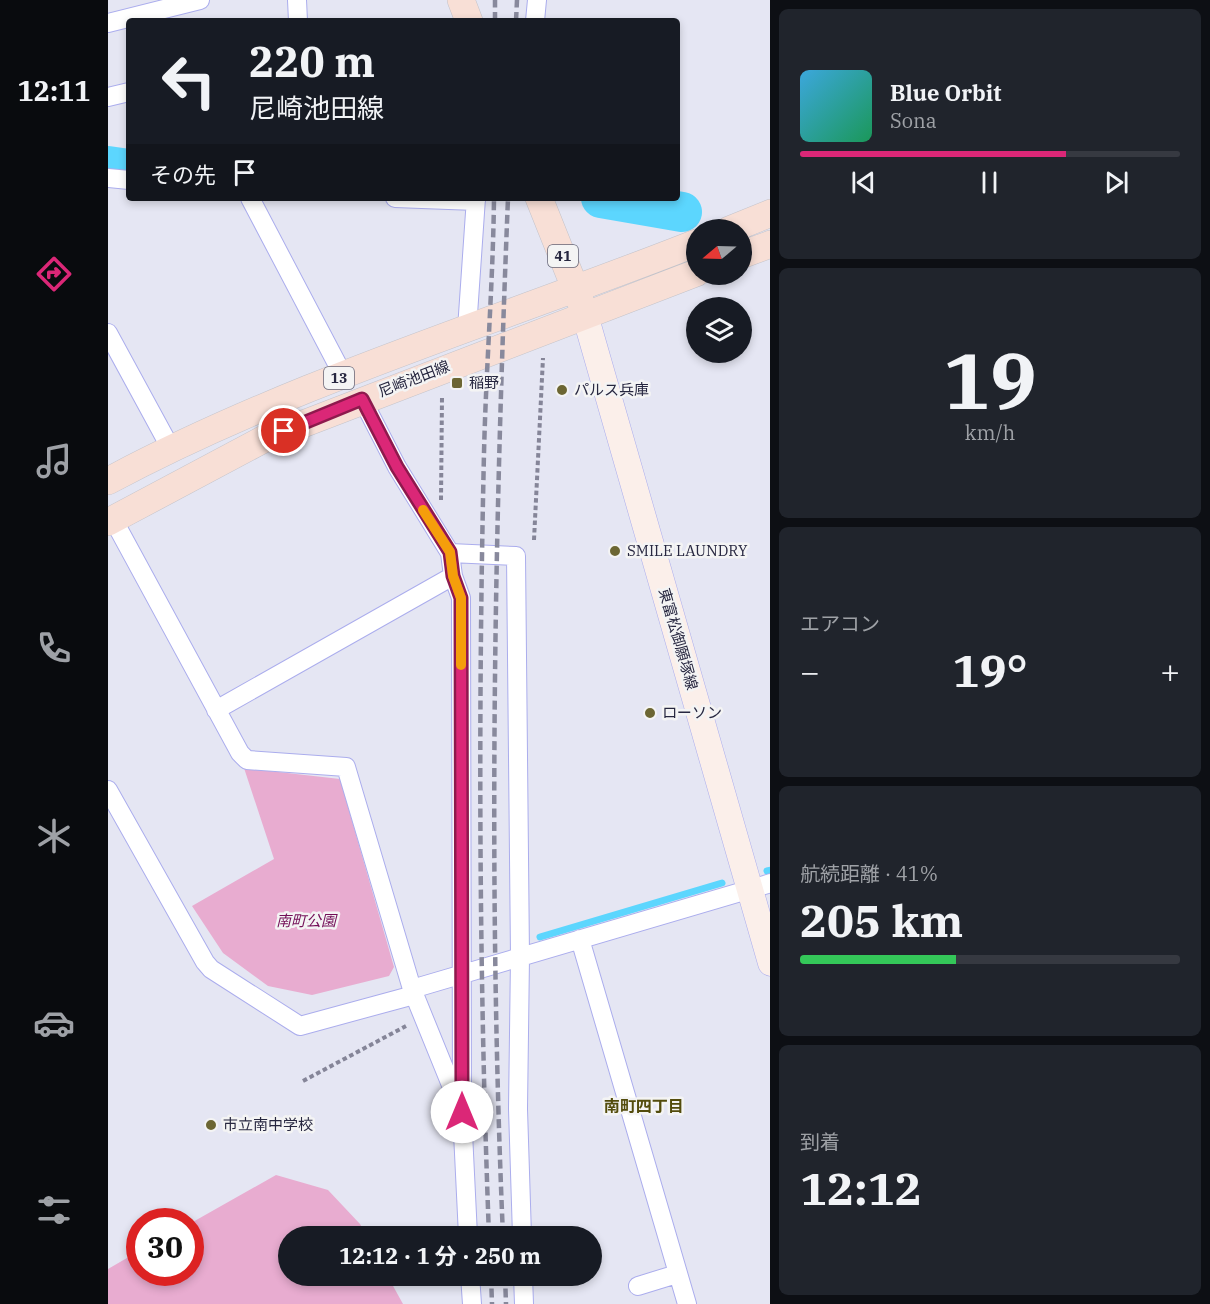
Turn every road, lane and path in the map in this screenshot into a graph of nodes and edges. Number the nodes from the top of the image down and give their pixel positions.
1 (200, 0) edge
2 (297, 0) edge
3 (460, 0) edge
4 (537, 0) edge
5 (126, 18) edge
6 (128, 18) edge
7 (298, 18) edge
8 (468, 18) edge
9 (536, 18) edge
10 (108, 23) edge
11 (126, 93) edge
12 (108, 97) edge
13 (108, 178) edge
14 (126, 180) edge
15 (252, 201) edge
16 (476, 201) edge
17 (540, 201) edge
18 (770, 213) edge
19 (752, 221) edge
20 (770, 244) edge
21 (686, 247) edge
22 (752, 251) edge
23 (686, 277) edge
24 (576, 288) junction
25 (585, 315) junction
26 (467, 329) junction
27 (108, 333) edge
28 (543, 354) dead end
29 (344, 377) junction
30 (442, 392) dead end
31 (362, 399) junction
32 (170, 447) junction
33 (108, 481) edge
34 (111, 520) edge
35 (534, 540) dead end
36 (445, 545) junction
37 (453, 576) junction
38 (216, 710) junction
39 (108, 790) edge
40 (113, 812) edge
41 (760, 887) edge
42 (580, 939) junction
43 (770, 956) edge
44 (520, 957) junction
45 (461, 976) junction
46 (413, 992) junction
47 (422, 1018) junction
48 (303, 1082) dead end
49 (462, 1112) junction
50 (468, 1226) edge
51 (522, 1226) edge
52 (677, 1274) junction
53 (471, 1286) edge
54 (523, 1286) edge
55 (638, 1286) dead end
56 (472, 1304) edge
57 (524, 1304) edge
58 (687, 1304) edge

1 - 6 street
2 - 7 street
3 - 8 main road
4 - 9 street
5 - 10 street
11 - 12 street
13 - 14 street
15 - 29 street
16 - 26 street
17 - 24 main road, 41
18 - 19 main road
20 - 22 main road
21 - 24 main road, 尼崎池田線 / 13
23 - 25 main road, 尼崎池田線 / 13
24 - 25 main road, 41
24 - 26 main road, 尼崎池田線 / 13
25 - 31 main road, 尼崎池田線 / 13
25 - 41 main road, 東富松御願塚線
26 - 29 main road, 尼崎池田線 / 13
27 - 32 street
28 - 35 path
29 - 32 main road, 尼崎池田線 / 13
30 - 36 path
31 - 34 main road, 尼崎池田線 / 13
31 - 36 street
32 - 33 main road, 尼崎池田線 / 13
34 - 38 street
36 - 37 street
36 - 44 street
37 - 38 street
37 - 45 street
38 - 46 street
39 - 40 street
40 - 46 street
41 - 42 street
41 - 43 main road, 東富松御願塚線
42 - 44 street
42 - 52 street
44 - 45 street
44 - 51 street
45 - 46 street
45 - 49 street
46 - 47 street
47 - 48 path
47 - 49 street
49 - 50 street
52 - 55 street
52 - 58 street
53 - 56 street
54 - 57 street

